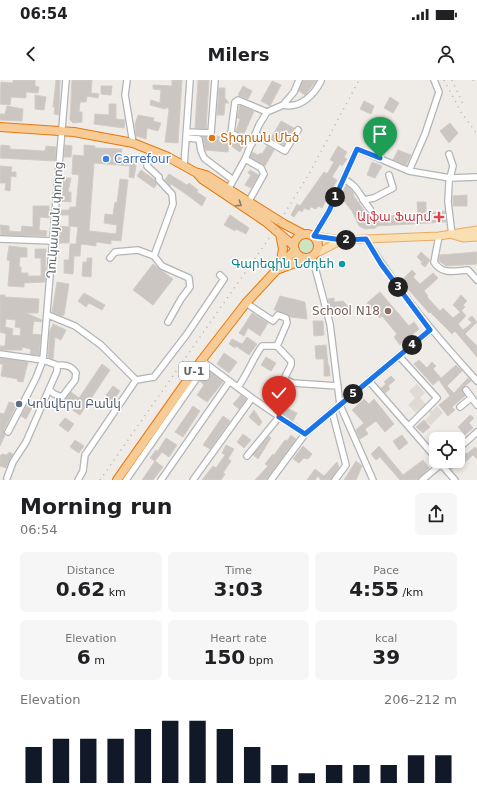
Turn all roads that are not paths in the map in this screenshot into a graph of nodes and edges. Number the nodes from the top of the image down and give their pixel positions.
1 (66, 80) edge
2 (128, 80) edge
3 (190, 80) edge
4 (215, 80) edge
5 (299, 80) edge
6 (434, 80) edge
7 (321, 81) edge
8 (283, 105) junction
9 (267, 112) junction
10 (0, 127) edge
11 (298, 130) dead end
12 (63, 131) junction
13 (255, 134) junction
14 (186, 135) junction
15 (133, 143) junction
16 (252, 144) junction
17 (151, 150) junction
18 (449, 154) dead end
19 (245, 159) junction
20 (184, 166) junction
21 (410, 171) junction
22 (197, 173) junction
23 (389, 175) dead end
24 (477, 177) edge
25 (343, 178) junction
26 (450, 178) junction
27 (233, 180) junction
28 (229, 188) junction
29 (363, 200) junction
30 (249, 201) junction
31 (370, 209) dead end
32 (477, 230) edge
33 (280, 234) junction
34 (302, 234) junction
35 (452, 235) junction
36 (314, 236) junction
37 (438, 236) junction
38 (477, 237) edge
39 (0, 239) edge
40 (366, 239) junction
41 (342, 240) junction
42 (53, 241) junction
43 (294, 248) junction
44 (154, 256) junction
45 (312, 256) junction
46 (110, 258) dead end
47 (279, 269) junction
48 (220, 275) dead end
49 (477, 280) edge
50 (246, 303) junction
51 (48, 315) junction
52 (168, 322) dead end
53 (430, 330) junction
54 (277, 346) junction
55 (0, 354) edge
56 (399, 356) junction
57 (43, 360) junction
58 (204, 363) junction
59 (57, 365) junction
60 (136, 380) junction
61 (368, 381) junction
62 (477, 381) edge
63 (229, 382) junction
64 (338, 386) junction
65 (238, 387) junction
66 (49, 389) junction
67 (466, 390) dead end
68 (252, 398) junction
69 (471, 398) junction
70 (340, 405) junction
71 (477, 405) edge
72 (460, 407) dead end
73 (332, 411) junction
74 (279, 417) junction
75 (409, 426) junction
76 (8, 432) dead end
77 (477, 432) edge
78 (305, 434) junction
79 (465, 443) edge
80 (429, 450) edge
81 (247, 456) dead end
82 (435, 468) edge
83 (446, 468) edge
84 (7, 478) dead end
85 (78, 480) edge
86 (117, 480) edge
87 (126, 480) edge
88 (161, 480) edge
89 (193, 480) edge
90 (271, 480) edge
91 (335, 480) edge
92 (373, 480) edge
93 (422, 480) edge
94 (455, 480) edge

1 - 12 street, Ղուկասյան փողոց
2 - 15 street
3 - 14 street
4 - 14 street
5 - 8 street
6 - 21 street
7 - 8 street
8 - 9 street
9 - 13 street
9 - 16 street
10 - 12 highway
11 - 13 street
12 - 15 highway
12 - 42 street, Ղուկասյան փողոց
13 - 16 street
14 - 20 street
14 - 27 street
15 - 17 highway
16 - 19 street
17 - 20 highway
17 - 44 street
18 - 26 street
19 - 27 street
19 - 30 street
20 - 22 highway
21 - 25 street
21 - 26 street
22 - 28 highway
22 -> 33 highway
23 - 29 street
24 - 26 street
25 - 29 street
25 - 36 street
26 - 35 street
27 - 28 street
28 - 30 highway
29 - 31 street
30 - 34 highway
32 - 35 main road
33 - 43 highway
33 - 47 highway
34 - 36 highway
34 - 43 highway
35 - 37 main road
35 - 38 main road
36 - 41 main road
36 - 45 highway
37 - 40 main road
37 - 49 street
39 - 42 street
40 - 41 main road
40 - 53 street
41 - 45 main road
42 - 51 street, Ղուկասյան փողոց
43 - 45 highway
43 - 47 highway, Մ-1
44 - 46 street
44 - 52 street
45 - 47 highway, Մ-1
45 - 64 street
47 - 50 highway, Մ-1
48 - 60 street
50 - 54 street
50 - 58 highway, Մ-1
51 - 57 street, Ղուկասյան փողոց
51 - 60 street
53 - 56 street
53 - 62 street
54 - 64 street
54 - 65 street
55 - 57 street
56 - 61 street
56 - 75 street
57 - 59 street
57 - 76 street, Ղուկասյան փողոց
58 - 63 street
58 - 86 highway, Մ-1
58 - 87 street
59 - 66 street
59 - 66 street
60 - 85 street
61 - 70 street
61 - 75 street
63 - 65 street
63 - 88 street
64 - 70 street
65 - 68 street
66 - 84 street
67 - 69 street
68 - 74 street
68 - 89 street
69 - 71 street
69 - 72 street
70 - 73 street
70 - 92 street
73 - 78 street
73 - 91 street
74 - 78 street
74 - 81 street
75 - 80 street
77 - 79 street
78 - 90 street
82 - 93 street
83 - 94 street

